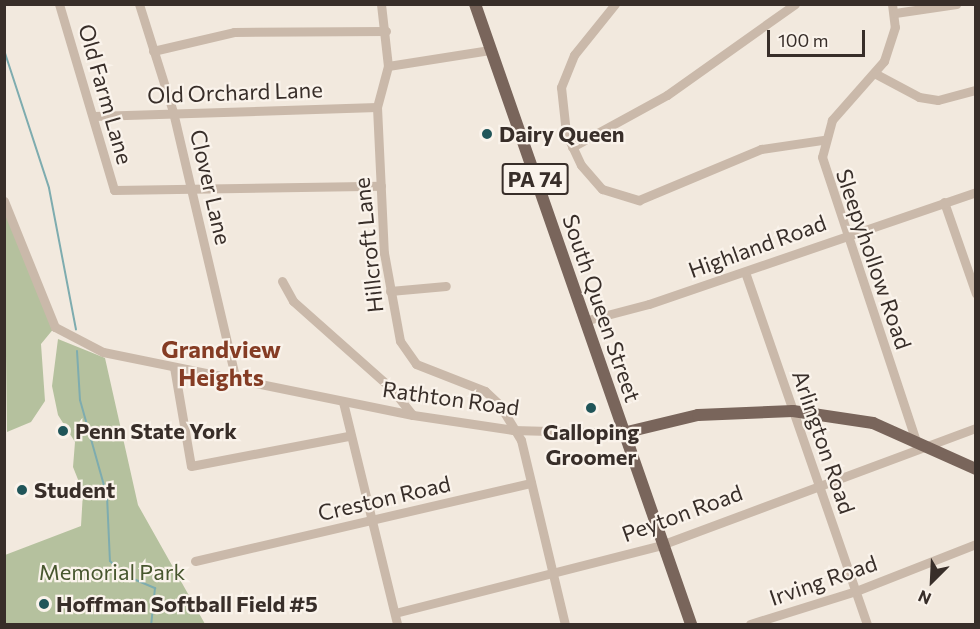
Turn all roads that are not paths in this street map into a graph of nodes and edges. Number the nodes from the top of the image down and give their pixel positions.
1 (59, 4) edge
2 (139, 4) edge
3 (381, 4) edge
4 (476, 4) edge
5 (615, 4) edge
6 (795, 4) edge
7 (956, 4) edge
8 (894, 9) edge
9 (386, 31) junction
10 (490, 50) junction
11 (153, 51) junction
12 (388, 66) junction
13 (876, 74) junction
14 (975, 90) edge
15 (377, 108) junction
16 (172, 111) junction
17 (94, 116) junction
18 (824, 140) junction
19 (572, 147) junction
20 (381, 186) junction
21 (193, 192) junction
22 (975, 192) edge
23 (4, 201) edge
24 (944, 202) junction
25 (845, 235) junction
26 (745, 272) junction
27 (282, 280) dead end
28 (446, 286) dead end
29 (390, 291) junction
30 (975, 294) edge
31 (584, 321) junction
32 (174, 367) junction
33 (236, 381) junction
34 (343, 402) junction
35 (793, 411) junction
36 (413, 415) junction
37 (975, 428) edge
38 (513, 430) junction
39 (623, 433) junction
40 (348, 436) junction
41 (915, 438) junction
42 (932, 445) junction
43 (975, 469) edge
44 (531, 483) junction
45 (817, 483) junction
46 (372, 522) junction
47 (975, 544) edge
48 (661, 545) junction
49 (195, 561) dead end
50 (554, 574) junction
51 (856, 591) junction
52 (394, 613) junction
53 (397, 624) edge
54 (565, 624) edge
55 (691, 624) edge
56 (750, 624) edge
57 (867, 624) edge

1 - 17 street, Old Farm Lane
2 - 11 street, Clover Lane
3 - 9 street, Hillcroft Lane
4 - 10 main road, South Queen Street / PA 74
5 - 19 street
6 - 19 street
7 - 8 street
8 - 13 street, Sleepyhollow Road
9 - 11 street
9 - 12 street, Hillcroft Lane
10 - 12 street
10 - 31 main road, South Queen Street / PA 74
11 - 16 street, Clover Lane
12 - 15 street, Hillcroft Lane
13 - 14 street
13 - 18 street, Sleepyhollow Road
15 - 16 street, Old Orchard Lane
15 - 20 street, Hillcroft Lane
16 - 17 street, Old Orchard Lane
16 - 21 street, Clover Lane
17 - 21 street, Old Farm Lane
18 - 19 street
18 - 25 street, Sleepyhollow Road
20 - 21 street
20 - 29 street, Hillcroft Lane
21 - 33 street, Clover Lane
22 - 24 street, Highland Road
23 - 32 street, Rathton Road
24 - 25 street, Highland Road
24 - 30 street
25 - 26 street, Highland Road
25 - 41 street, Sleepyhollow Road
26 - 31 street, Highland Road
26 - 35 street, Arlington Road
27 - 36 street
28 - 29 street
29 - 38 street, Hillcroft Lane
31 - 39 main road, South Queen Street / PA 74
32 - 33 street, Rathton Road
32 - 40 street
33 - 34 street, Rathton Road
34 - 36 street, Rathton Road
34 - 40 street
35 - 39 main road, Rathton Road
35 - 41 main road, Rathton Road
35 - 45 street, Arlington Road
36 - 38 street, Rathton Road
37 - 42 street, Peyton Road
38 - 39 street, Rathton Road
38 - 44 street, Hillcroft Lane
39 - 48 main road, South Queen Street / PA 74
40 - 46 street
41 - 42 main road, Rathton Road
42 - 43 main road, Rathton Road
42 - 45 street, Peyton Road
44 - 46 street, Creston Road
44 - 50 street, Hillcroft Lane
45 - 48 street, Peyton Road
45 - 51 street, Arlington Road
46 - 49 street, Creston Road
46 - 52 street
47 - 51 street, Irving Road
48 - 50 street, Peyton Road
48 - 55 main road, South Queen Street / PA 74
50 - 52 street, Peyton Road
50 - 54 street, Hillcroft Lane
51 - 56 street, Irving Road
51 - 57 street, Arlington Road
52 - 53 street

